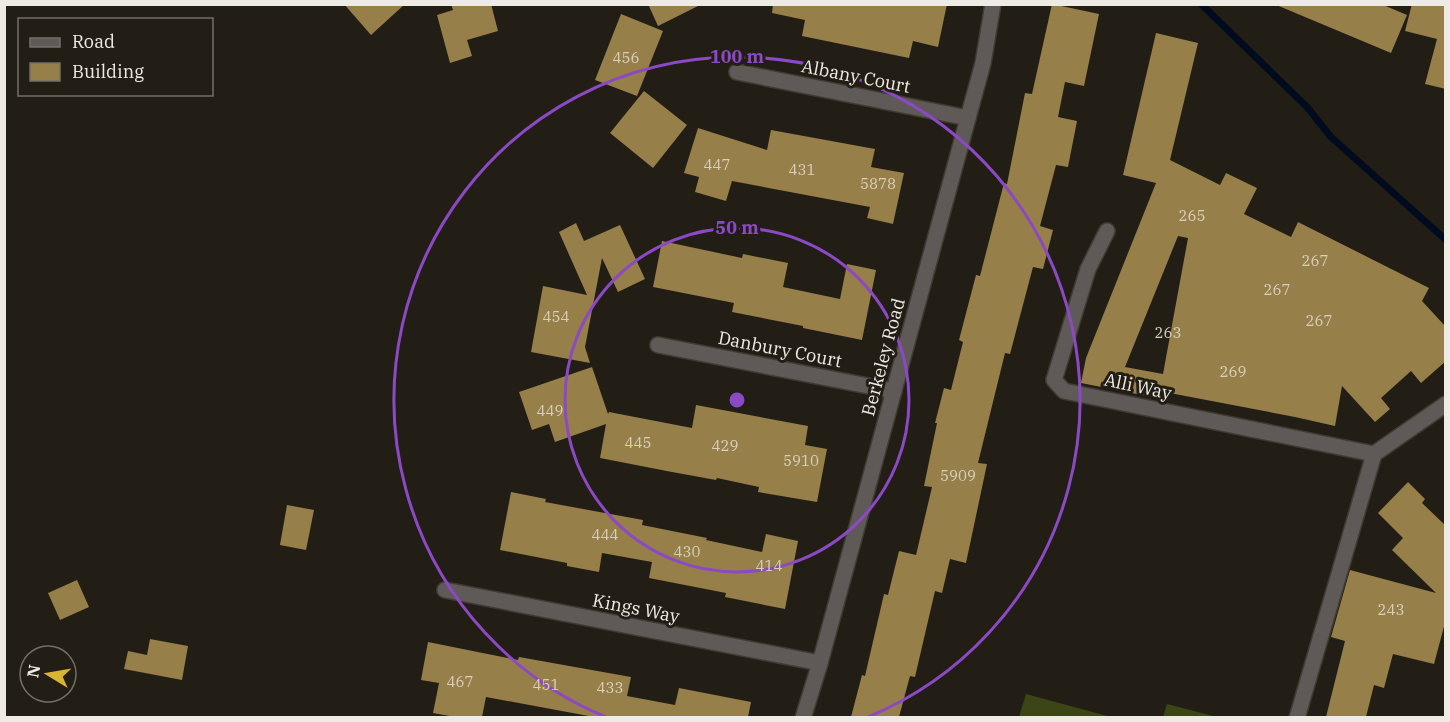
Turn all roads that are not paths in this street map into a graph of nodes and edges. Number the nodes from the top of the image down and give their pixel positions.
1 (993, 4) edge
2 (737, 72) dead end
3 (968, 118) junction
4 (1107, 231) dead end
5 (658, 345) dead end
6 (894, 391) junction
7 (1446, 404) edge
8 (1374, 454) junction
9 (445, 590) dead end
10 (820, 663) junction
11 (802, 717) edge
12 (1297, 717) edge

1 - 3 street, Berkeley Road
2 - 3 street, Albany Court
3 - 6 street, Berkeley Road
4 - 8 street, Alli Way
5 - 6 street, Danbury Court
6 - 10 street, Berkeley Road
7 - 8 street
8 - 12 street
9 - 10 street, Kings Way
10 - 11 street, Berkeley Road

